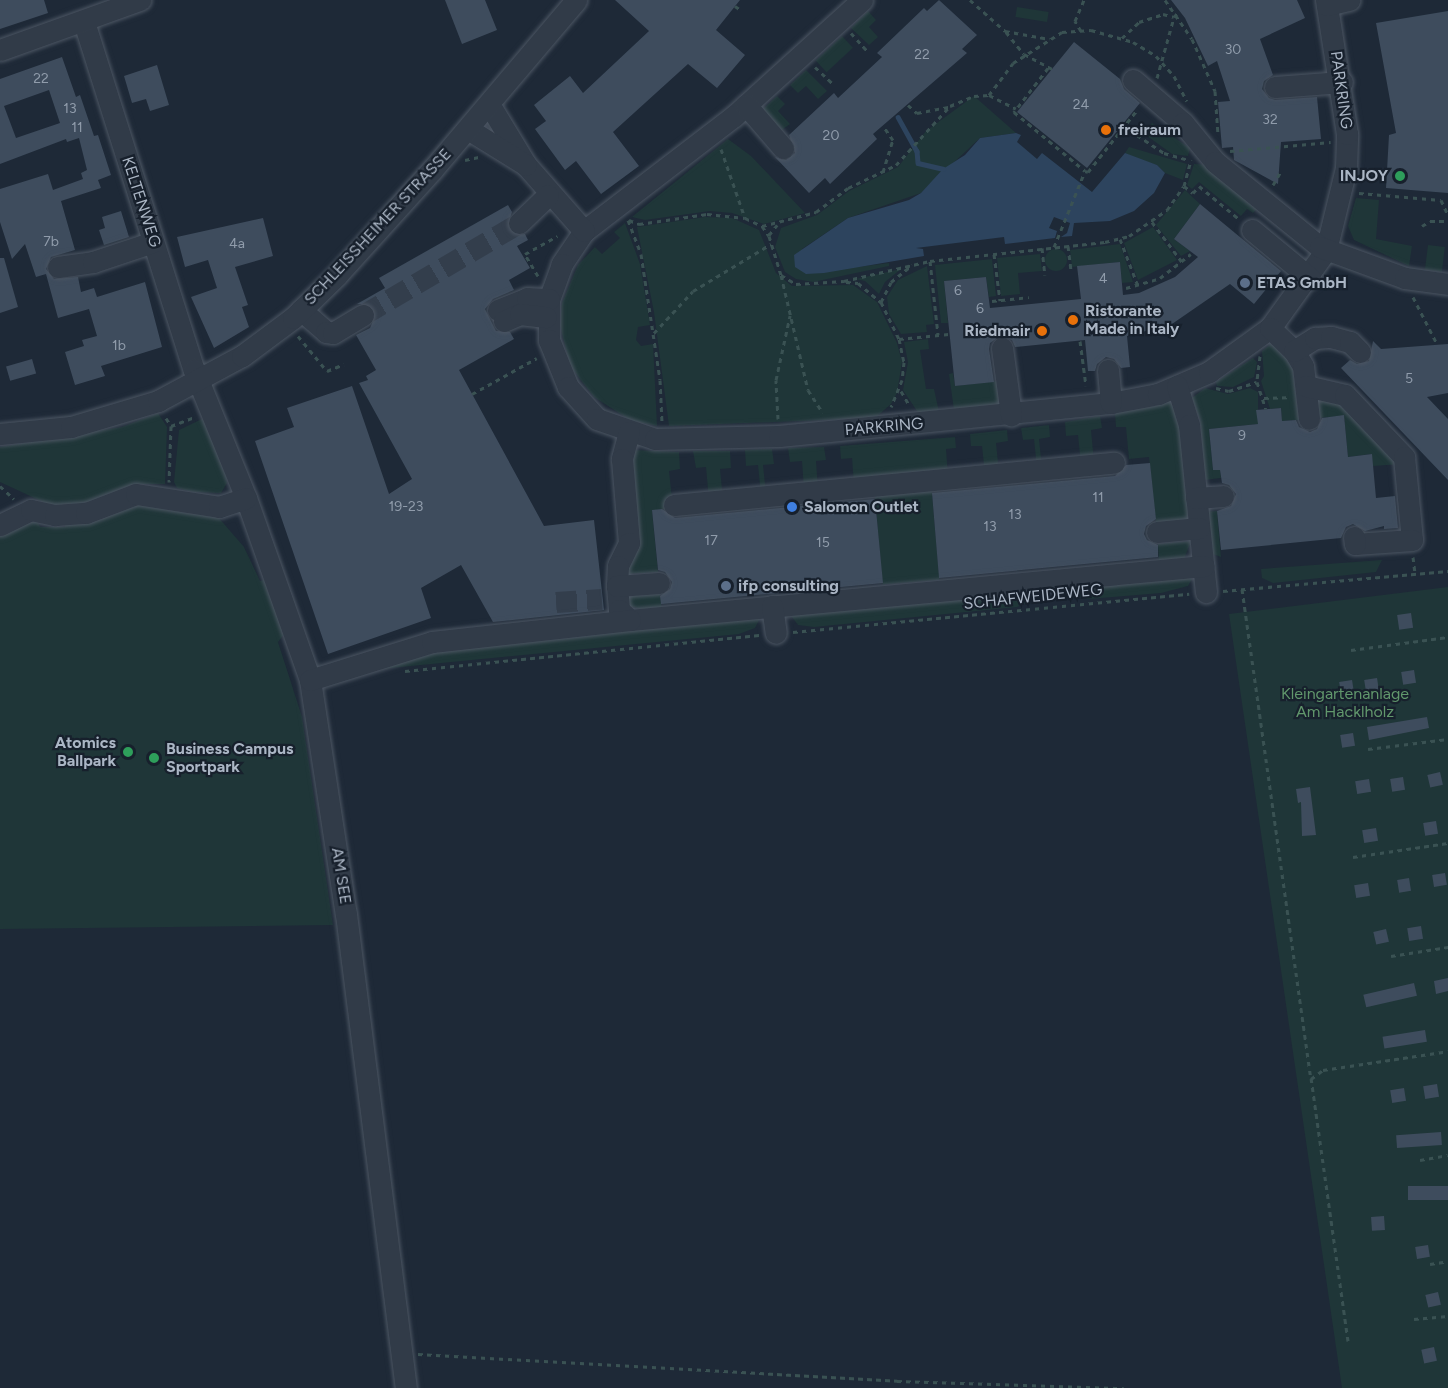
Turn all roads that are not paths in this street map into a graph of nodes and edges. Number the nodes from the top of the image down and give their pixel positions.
1 (140, 0) edge
2 (576, 0) edge
3 (861, 0) edge
4 (1349, 0) edge
5 (1327, 2) edge
6 (84, 22) junction
7 (0, 50) edge
8 (1133, 80) dead end
9 (1342, 82) junction
10 (1275, 87) dead end
11 (489, 104) junction
12 (746, 105) junction
13 (468, 129) junction
14 (783, 148) dead end
15 (526, 165) junction
16 (548, 195) junction
17 (519, 223) tunnel mouth
18 (1252, 230) road end
19 (584, 231) junction
20 (153, 242) junction
21 (1326, 250) junction
22 (58, 267) dead end
23 (1310, 278) junction
24 (1448, 284) edge
25 (546, 300) junction
26 (301, 310) junction
27 (363, 315) tunnel mouth
28 (501, 316) dead end
29 (1270, 328) junction
30 (1002, 348) dead end
31 (1294, 351) junction
32 (1360, 352) dead end
33 (1108, 370) dead end
34 (199, 382) junction
35 (1177, 386) junction
36 (1306, 386) junction
37 (1111, 403) junction
38 (1011, 415) junction
39 (1309, 419) dead end
40 (629, 432) junction
41 (0, 434) edge
42 (1114, 463) dead end
43 (1223, 496) dead end
44 (246, 498) junction
45 (1196, 498) junction
46 (674, 505) dead end
47 (0, 525) edge
48 (1199, 528) junction
49 (1157, 532) dead end
50 (1354, 537) dead end
51 (1203, 566) junction
52 (659, 583) dead end
53 (1206, 592) road end
54 (612, 594) junction
55 (772, 606) junction
56 (630, 620) junction
57 (776, 633) road end
58 (310, 680) junction
59 (406, 1388) edge

1 - 6 street
2 - 11 street, SCHLEISSHEIMER STRASSE
3 - 12 street
4 - 5 street
5 - 9 street, PARKRING
6 - 7 street
6 - 20 street, KELTENWEG
8 - 21 street
9 - 10 street
9 - 21 street, PARKRING
11 - 13 street, SCHLEISSHEIMER STRASSE
11 - 15 street
12 - 14 street
12 - 19 street
13 - 15 street
13 - 26 street, SCHLEISSHEIMER STRASSE
15 - 16 street
16 - 17 street
16 - 19 street
18 - 23 street
19 - 25 street
20 - 22 street
20 - 34 street, KELTENWEG
21 - 23 street, PARKRING
21 - 24 street
23 - 29 street, PARKRING
25 - 28 street
25 - 40 street, PARKRING
26 - 27 street
26 - 34 street, SCHLEISSHEIMER STRASSE
29 - 31 street
29 - 35 street, PARKRING
30 - 38 street
31 - 32 street
31 - 36 street
33 - 37 street
34 - 41 street, SCHLEISSHEIMER STRASSE
34 - 44 street, AM SEE
35 - 37 street, PARKRING
35 - 45 street
36 - 39 street
36 - 50 street
37 - 38 street, PARKRING
38 - 40 street, PARKRING
40 - 54 street
42 - 46 street
43 - 45 street
44 - 47 street
44 - 58 street, AM SEE
45 - 48 street
48 - 49 street
48 - 51 street
51 - 53 street
51 - 55 street
52 - 54 street
54 - 56 street
55 - 56 street
55 - 57 street
56 - 58 street
58 - 59 street, AM SEE

